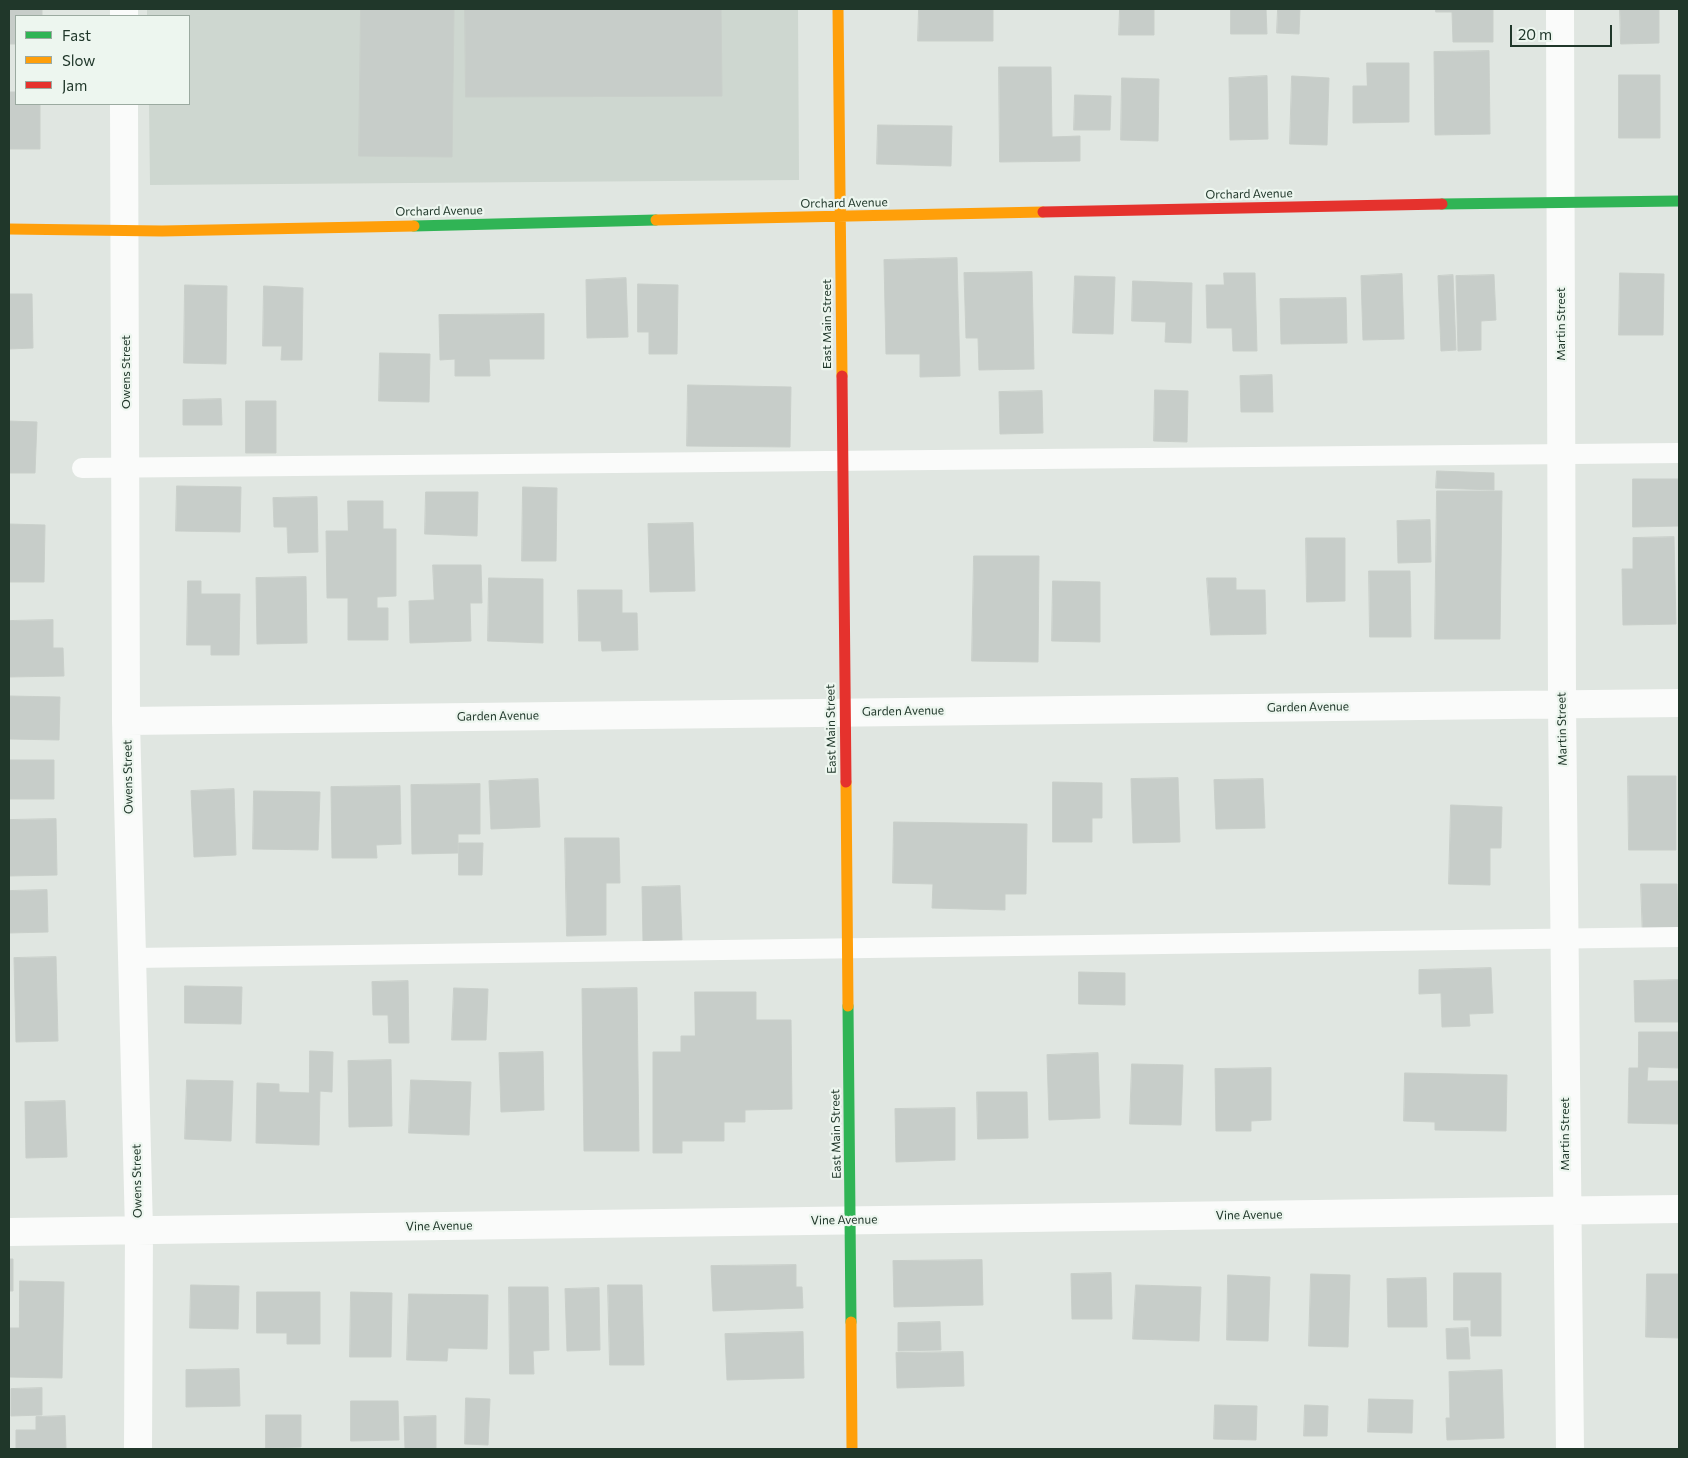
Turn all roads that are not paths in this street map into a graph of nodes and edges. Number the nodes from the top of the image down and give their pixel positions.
1 (838, 9) edge
2 (1560, 9) edge
3 (124, 105) edge
4 (1560, 201) junction
5 (1679, 201) edge
6 (840, 217) junction
7 (9, 229) edge
8 (126, 232) junction
9 (1679, 453) edge
10 (1561, 455) junction
11 (842, 462) junction
12 (82, 468) dead end
13 (126, 468) junction
14 (1679, 703) edge
15 (1562, 704) junction
16 (844, 712) junction
17 (126, 721) junction
18 (1679, 938) edge
19 (1564, 939) junction
20 (847, 949) junction
21 (132, 958) junction
22 (1679, 1209) edge
23 (1565, 1210) junction
24 (850, 1220) junction
25 (139, 1230) junction
26 (9, 1232) edge
27 (138, 1449) edge
28 (852, 1449) edge
29 (1570, 1449) edge

1 - 6 street, East Main Street
2 - 4 street, Martin Street
3 - 8 street, Owens Street
4 - 5 street, Orchard Avenue
4 - 6 street, Orchard Avenue
4 - 10 street, Martin Street
6 - 8 street, Orchard Avenue
6 - 11 street, East Main Street
7 - 8 street, Orchard Avenue
8 - 13 street, Owens Street
9 - 10 lane
10 - 11 lane
10 - 15 street, Martin Street
11 - 13 lane
11 - 16 street, East Main Street
12 - 13 lane
13 - 17 street, Owens Street
14 - 15 street, Garden Avenue
15 - 16 street, Garden Avenue
15 - 19 street, Martin Street
16 - 17 street, Garden Avenue
16 - 20 street, East Main Street
17 - 21 street, Owens Street
18 - 19 lane
19 - 20 lane
19 - 23 street, Martin Street
20 - 21 lane
20 - 24 street, East Main Street
21 - 25 street, Owens Street
22 - 23 street, Vine Avenue
23 - 24 street, Vine Avenue
23 - 29 street, Martin Street
24 - 25 street, Vine Avenue
24 - 28 street, East Main Street
25 - 26 street, Vine Avenue
25 - 27 street, Owens Street

